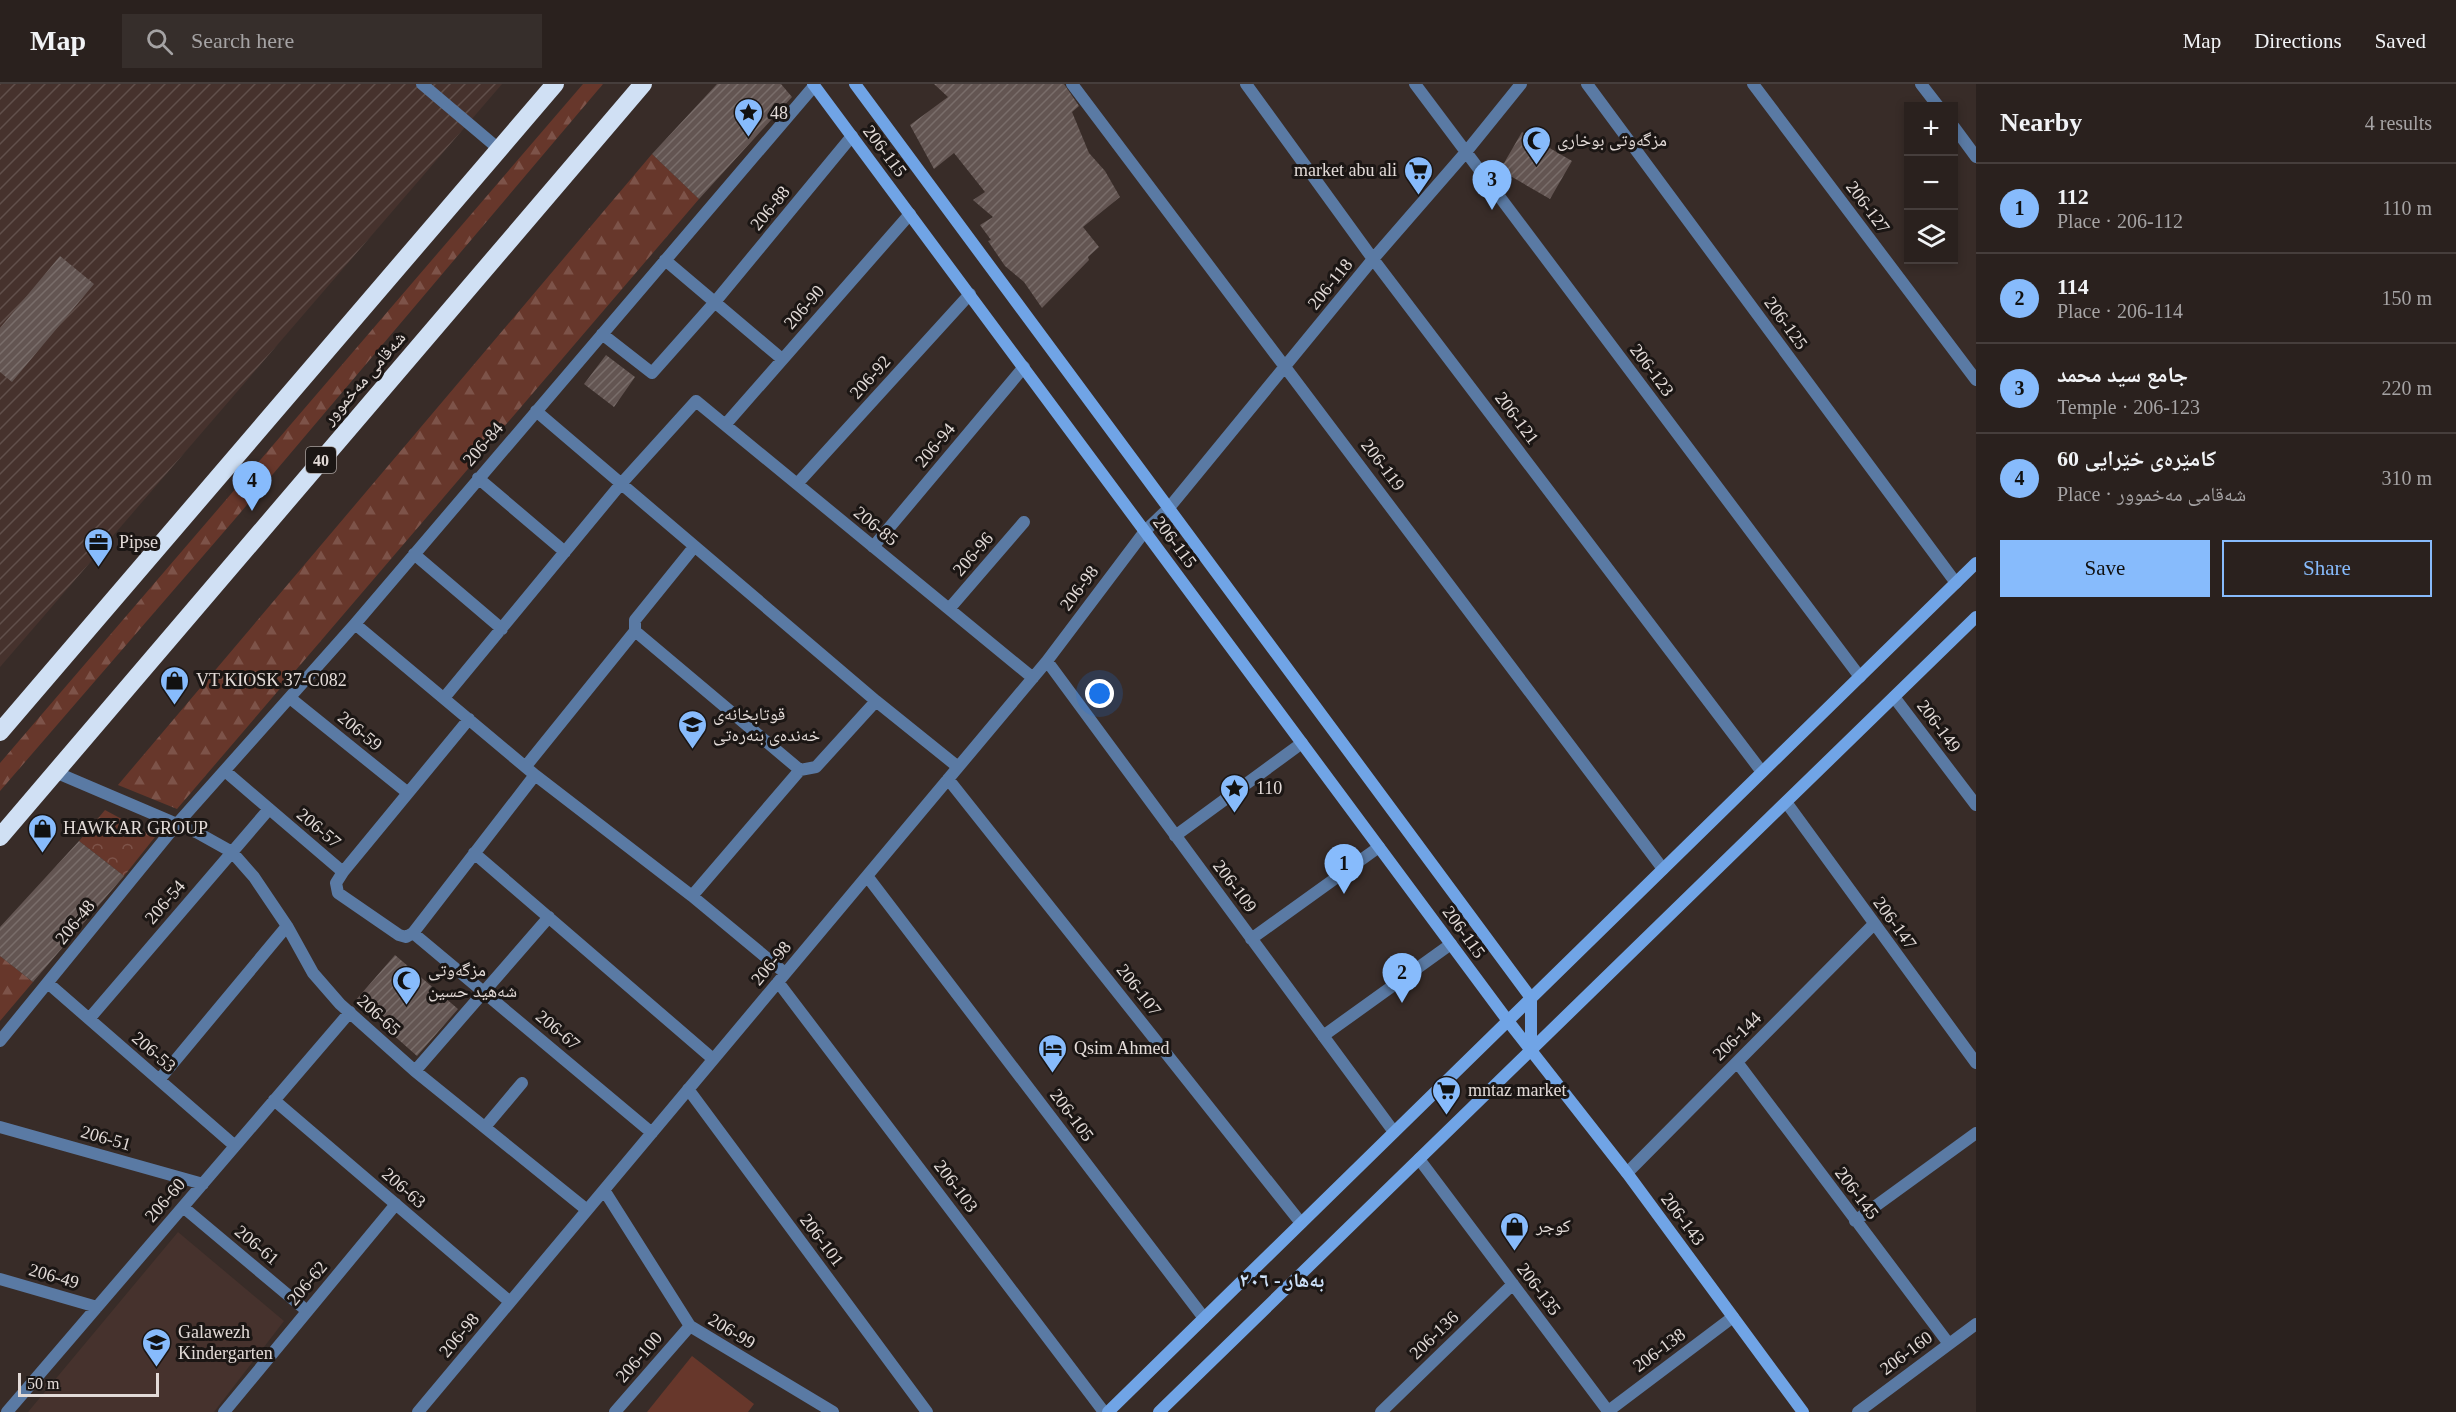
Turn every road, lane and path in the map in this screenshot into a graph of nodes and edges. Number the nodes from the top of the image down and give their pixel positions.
1 (422, 84) edge
2 (555, 84) edge
3 (643, 84) edge
4 (855, 84) edge
5 (1072, 84) edge
6 (1246, 84) edge
7 (1415, 84) edge
8 (1521, 84) edge
9 (1587, 84) edge
10 (1753, 84) edge
11 (1921, 84) edge
12 (814, 85) edge
13 (1935, 102) edge
14 (1958, 134) edge
15 (852, 136) junction
16 (500, 150) junction
17 (1466, 152) junction
18 (1976, 157) edge
19 (910, 214) junction
20 (1373, 259) junction
21 (666, 260) junction
22 (970, 294) junction
23 (715, 302) junction
24 (602, 334) junction
25 (782, 359) junction
26 (1285, 366) junction
27 (1024, 367) junction
28 (1976, 380) edge
29 (536, 411) junction
30 (725, 425) junction
31 (478, 477) junction
32 (797, 484) junction
33 (620, 485) junction
34 (1168, 508) junction
35 (1024, 522) dead end
36 (1145, 531) junction
37 (694, 547) junction
38 (873, 547) junction
39 (565, 552) junction
40 (414, 554) junction
41 (1976, 563) edge
42 (1956, 583) junction
43 (949, 609) junction
44 (1976, 617) edge
45 (355, 624) junction
46 (502, 629) junction
47 (635, 631) junction
48 (1047, 662) junction
49 (1860, 677) junction
50 (1033, 678) junction
51 (1894, 696) junction
52 (290, 698) junction
53 (444, 698) junction
54 (876, 701) junction
55 (469, 719) junction
56 (0, 732) edge
57 (1302, 743) junction
58 (526, 766) junction
59 (958, 767) junction
60 (800, 770) junction
61 (225, 771) junction
62 (55, 772) junction
63 (1762, 772) junction
64 (535, 775) junction
65 (948, 778) junction
66 (408, 793) junction
67 (1786, 802) junction
68 (1976, 805) edge
69 (269, 809) junction
70 (177, 824) junction
71 (1175, 836) junction
72 (0, 837) edge
73 (1378, 847) junction
74 (231, 852) junction
75 (474, 853) junction
76 (1663, 869) junction
77 (343, 872) junction
78 (867, 876) junction
79 (692, 896) junction
80 (549, 917) junction
81 (1874, 924) junction
82 (287, 926) junction
83 (413, 933) junction
84 (1251, 939) junction
85 (1451, 944) junction
86 (782, 977) junction
87 (49, 984) junction
88 (484, 991) junction
89 (1531, 998) junction
90 (350, 1012) junction
91 (89, 1019) junction
92 (1508, 1021) junction
93 (1323, 1036) junction
94 (0, 1041) edge
95 (1531, 1050) junction
96 (713, 1059) junction
97 (1737, 1062) junction
98 (1976, 1063) edge
99 (415, 1071) junction
100 (159, 1080) junction
101 (522, 1083) dead end
102 (688, 1089) junction
103 (274, 1100) junction
104 (0, 1127) edge
105 (485, 1127) junction
106 (1394, 1132) junction
107 (652, 1133) junction
108 (1976, 1133) edge
109 (235, 1146) junction
110 (1419, 1160) junction
111 (1627, 1173) junction
112 (203, 1184) junction
113 (604, 1190) junction
114 (396, 1204) junction
115 (183, 1207) junction
116 (587, 1210) junction
117 (1855, 1221) junction
118 (1301, 1223) junction
119 (0, 1279) edge
120 (1512, 1284) junction
121 (510, 1302) junction
122 (97, 1307) junction
123 (307, 1311) junction
124 (1733, 1317) junction
125 (1204, 1318) junction
126 (1976, 1324) edge
127 (690, 1326) junction
128 (1949, 1344) junction
129 (1608, 1411) edge
130 (7, 1412) edge
131 (224, 1412) edge
132 (418, 1412) edge
133 (615, 1412) edge
134 (833, 1412) edge
135 (927, 1412) edge
136 (1106, 1412) edge
137 (1159, 1412) edge
138 (1381, 1412) edge
139 (1803, 1412) edge
140 (1858, 1412) edge

1 - 16 street
2 - 16 highway
3 - 62 highway, شەقامی مەخموور / 40
4 - 34 street, 206-115
5 - 26 street, 206-119
6 - 20 street, 206-121
7 - 17 street, 206-123
8 - 17 street, 206-118
9 - 42 street, 206-125
10 - 28 street, 206-127
11 - 13 street
12 - 15 street, 206-115
12 - 21 street, 206-84
14 - 18 street
15 - 19 street, 206-115
15 - 23 street, 206-88
16 - 56 highway
17 - 20 street, 206-118
17 - 49 street, 206-123
19 - 22 street, 206-115
19 - 25 street, 206-90
20 - 26 street, 206-118
20 - 63 street, 206-121
21 - 23 street
21 - 24 street, 206-84
22 - 27 street, 206-115
22 - 32 street, 206-92
23 - 24 street, 206-88
23 - 25 street
24 - 29 street, 206-84
25 - 30 street, 206-90
26 - 34 street, 206-118
26 - 76 street, 206-119
27 - 36 street, 206-115
27 - 38 street, 206-94
29 - 31 street, 206-84
29 - 33 street
30 - 32 street, 206-85
30 - 33 street, 206-85
31 - 39 street
31 - 40 street, 206-84
32 - 38 street, 206-85
33 - 37 street
33 - 39 street
34 - 36 street, 206-98
34 - 89 street, 206-115
35 - 43 street, 206-96
36 - 48 street, 206-98
36 - 57 street, 206-115
37 - 47 street
37 - 54 street
38 - 43 street, 206-85
39 - 46 street
40 - 45 street, 206-84
40 - 46 street
41 - 42 street
42 - 49 street
43 - 50 street, 206-85
44 - 51 street
45 - 52 street, 206-84
45 - 53 street, 206-103
46 - 53 street
47 - 58 street
47 - 60 street
48 - 50 street, 206-98
48 - 71 street, 206-109
49 - 63 street
50 - 59 street, 206-98
51 - 67 street
51 - 68 street, 206-149
52 - 61 street, 206-84
52 - 66 street, 206-59
53 - 55 street, 206-103
54 - 59 street
54 - 60 street
55 - 58 street, 206-103
55 - 66 street
57 - 71 street
57 - 73 street, 206-115
58 - 64 street, 206-103
59 - 65 street, 206-98
60 - 79 street
61 - 69 street, 206-57
61 - 70 street, 206-84
62 - 70 street, 206-65
62 - 72 highway, شەقامی مەخموور / 40
63 - 76 street
64 - 75 street
64 - 79 street, 206-103
65 - 78 street, 206-98
65 - 118 street, 206-107
66 - 77 street
67 - 81 street, 206-147
67 - 95 street
69 - 74 street, 206-54
69 - 77 street, 206-57
70 - 74 street, 206-65
70 - 87 street, 206-48
71 - 84 street, 206-109
73 - 84 street
73 - 85 street, 206-115
74 - 82 street, 206-65
74 - 91 street, 206-54
75 - 80 street
75 - 83 street
76 - 89 street
77 - 83 street, 206-57
78 - 86 street, 206-98
78 - 125 street, 206-105
79 - 86 street, 206-103
80 - 88 street
80 - 96 street
81 - 97 street, 206-144
81 - 98 street, 206-147
82 - 90 street, 206-65
82 - 100 street
83 - 88 street, 206-67
84 - 93 street, 206-109
85 - 92 street, 206-115
85 - 93 street
86 - 96 street, 206-98
86 - 136 street, 206-103
87 - 91 street, 206-53
87 - 94 street, 206-48
88 - 99 street
88 - 107 street, 206-67
89 - 92 street
89 - 95 street
90 - 99 street, 206-65
90 - 103 street, 206-60
91 - 100 street, 206-53
92 - 95 street, 206-115
92 - 106 street
93 - 106 street, 206-109
95 - 110 street
95 - 111 street, 206-143
96 - 102 street, 206-98
97 - 111 street, 206-144
97 - 117 street, 206-145
99 - 105 street, 206-65
100 - 109 street, 206-53
101 - 105 street
102 - 107 street, 206-98
102 - 135 street, 206-101
103 - 109 street, 206-60
103 - 114 street, 206-63
104 - 112 street, 206-51
105 - 116 street, 206-65
106 - 118 street
107 - 113 street, 206-98
108 - 117 street
109 - 112 street, 206-60
110 - 120 street, 206-135
110 - 137 street
111 - 124 street, 206-143
112 - 115 street, 206-60
113 - 116 street, 206-98
113 - 127 street, 206-99
114 - 121 street, 206-63
114 - 123 street, 206-62
115 - 122 street, 206-60
115 - 123 street, 206-61
116 - 121 street, 206-98
117 - 128 street, 206-145
118 - 125 street
119 - 122 street, 206-49
120 - 129 street, 206-135
120 - 138 street, 206-136
121 - 132 street, 206-98
122 - 130 street, 206-60
123 - 131 street, 206-62
124 - 129 street, 206-138
124 - 139 street, 206-143
125 - 136 street
126 - 128 street, 206-160
127 - 133 street, 206-100
127 - 134 street, 206-99
128 - 140 street, 206-160

